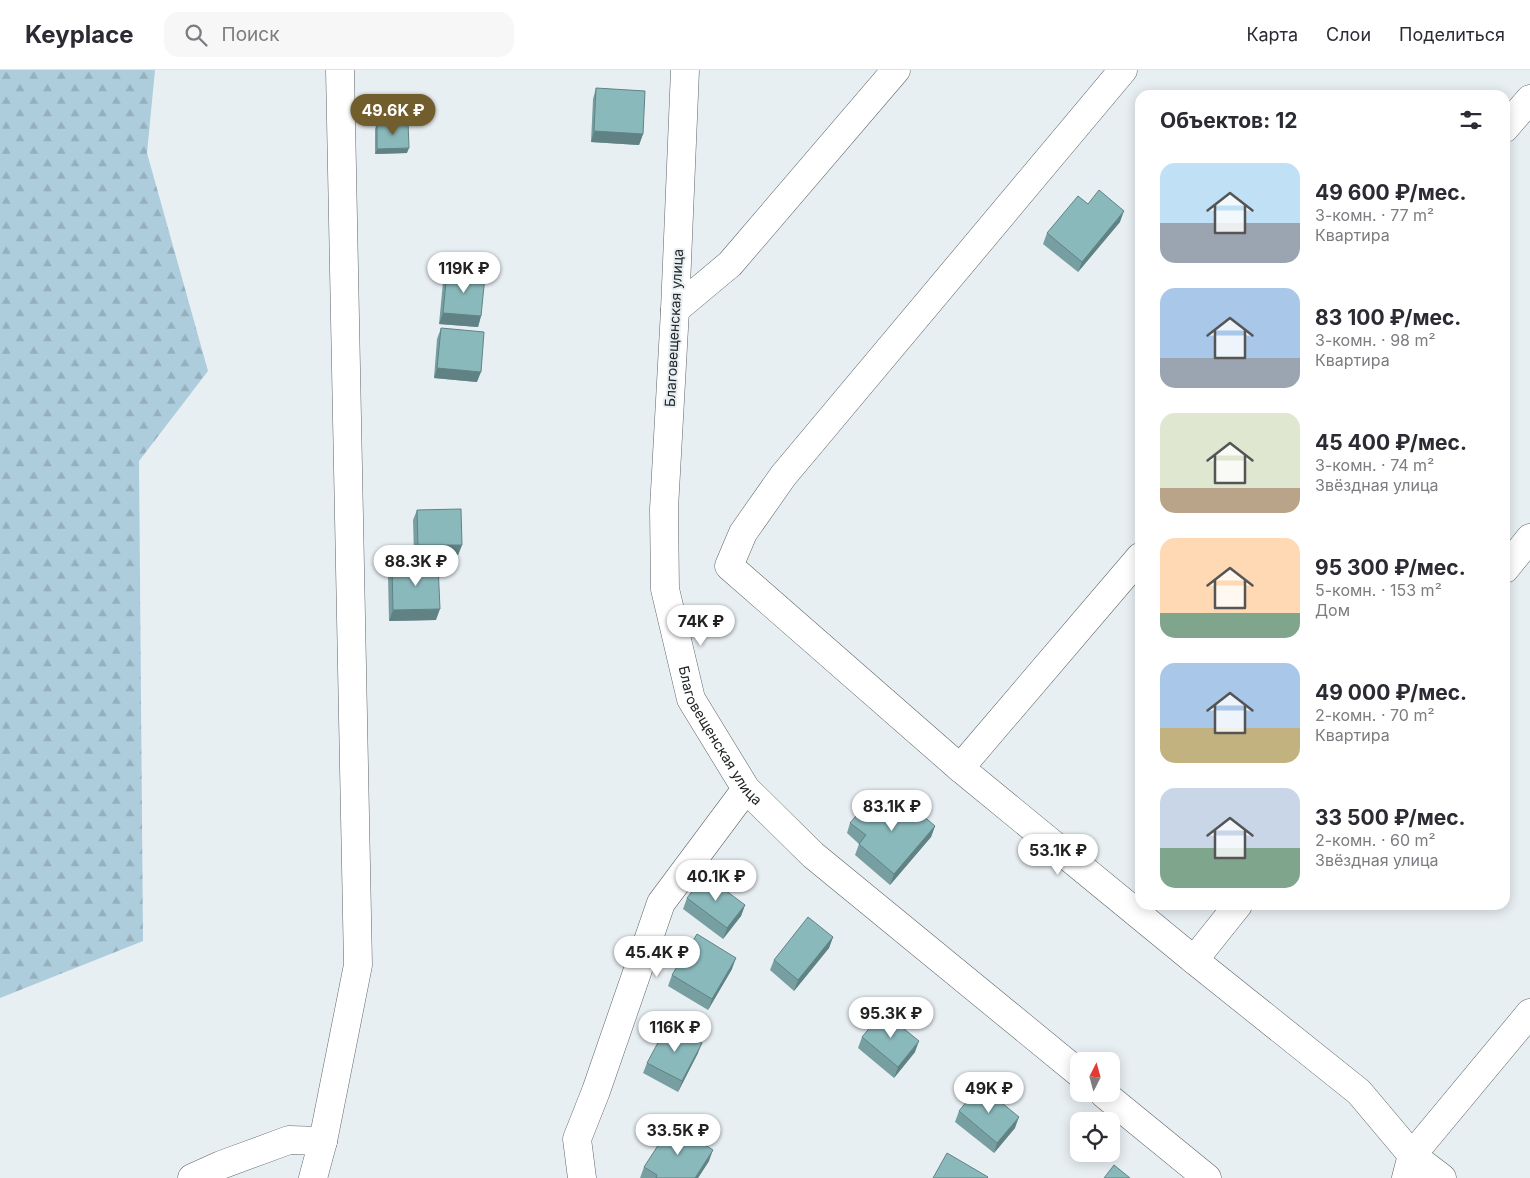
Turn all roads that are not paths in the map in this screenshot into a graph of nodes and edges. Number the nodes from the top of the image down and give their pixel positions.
1 (340, 70) edge
2 (685, 70) edge
3 (896, 70) edge
4 (1123, 70) edge
5 (1530, 99) edge
6 (1510, 122) edge
7 (675, 310) junction
8 (1530, 538) edge
9 (1135, 563) edge
10 (1510, 563) edge
11 (960, 768) junction
12 (746, 789) junction
13 (1234, 910) edge
14 (1194, 960) junction
15 (1530, 1013) edge
16 (1070, 1066) edge
17 (1114, 1102) edge
18 (323, 1142) junction
19 (1409, 1166) edge
20 (192, 1178) edge
21 (313, 1178) edge
22 (582, 1178) edge
23 (1206, 1178) edge
24 (1442, 1178) edge

1 - 18 street
2 - 7 street, Благовещенская улица
3 - 7 street
4 - 11 street
5 - 6 street
7 - 12 street, Благовещенская улица
8 - 10 street
9 - 11 street
11 - 14 street
12 - 16 street, Благовещенская улица
12 - 22 street
13 - 14 street
14 - 19 street
15 - 19 street
17 - 23 street
18 - 20 street
18 - 21 street
19 - 24 street

